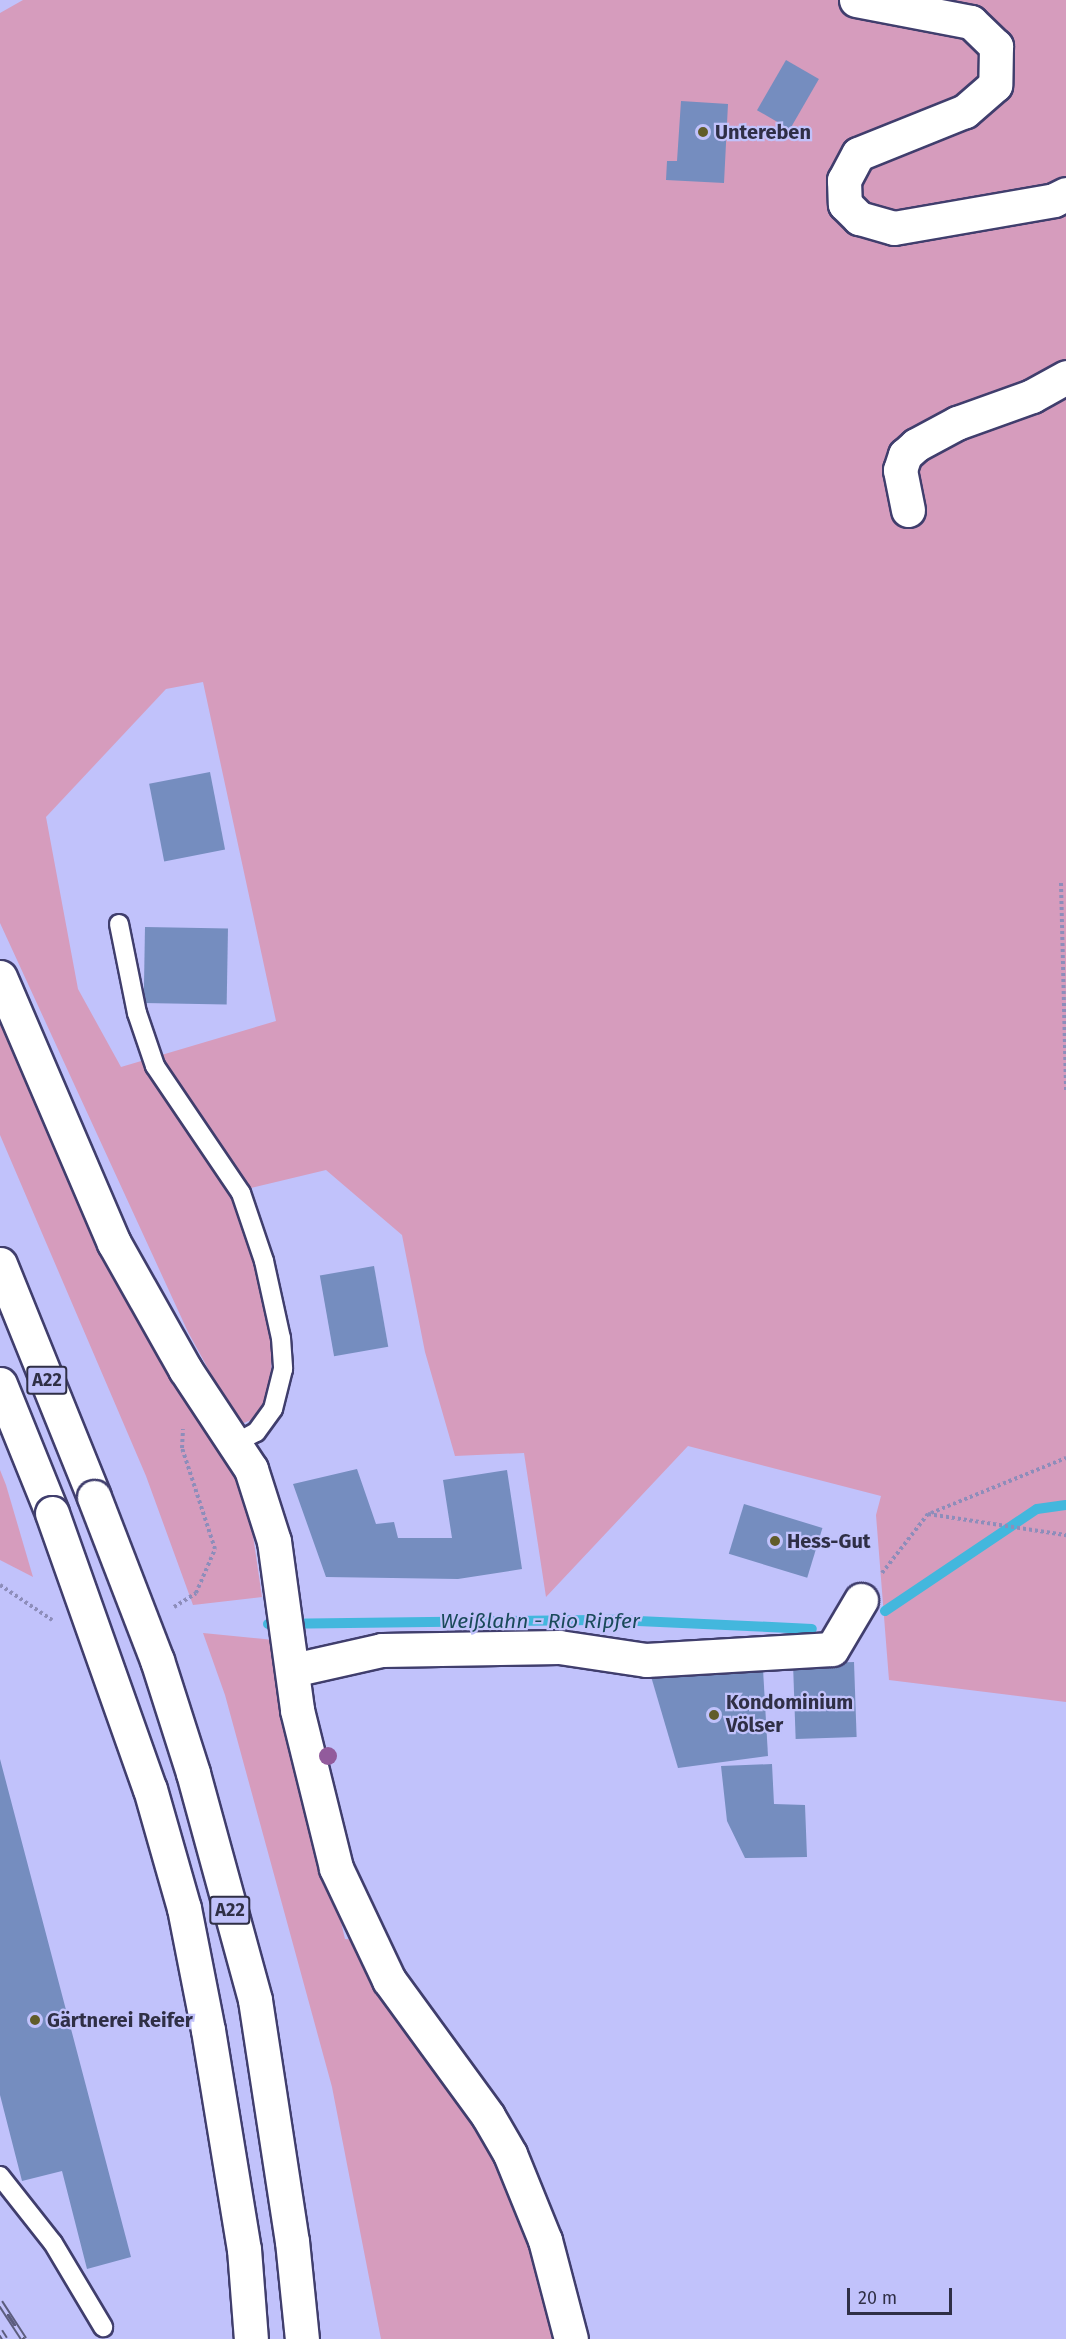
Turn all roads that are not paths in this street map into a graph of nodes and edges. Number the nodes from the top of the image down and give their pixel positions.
1 (856, 0) edge
2 (1066, 194) edge
3 (1066, 377) edge
4 (908, 510) dead end
5 (119, 924) dead end
6 (0, 977) edge
7 (0, 1264) edge
8 (0, 1384) edge
9 (236, 1443) junction
10 (861, 1600) road end
11 (293, 1670) junction
12 (0, 2176) edge
13 (103, 2327) dead end
14 (573, 2332) edge
15 (251, 2339) edge
16 (302, 2339) edge

1 - 2 main road
3 - 4 main road
5 - 9 lane
6 - 9 main road
7 - 16 main road, A22, bridge
8 - 15 main road, A22, bridge
9 - 11 main road
10 - 11 main road
11 - 14 main road
12 - 13 lane

